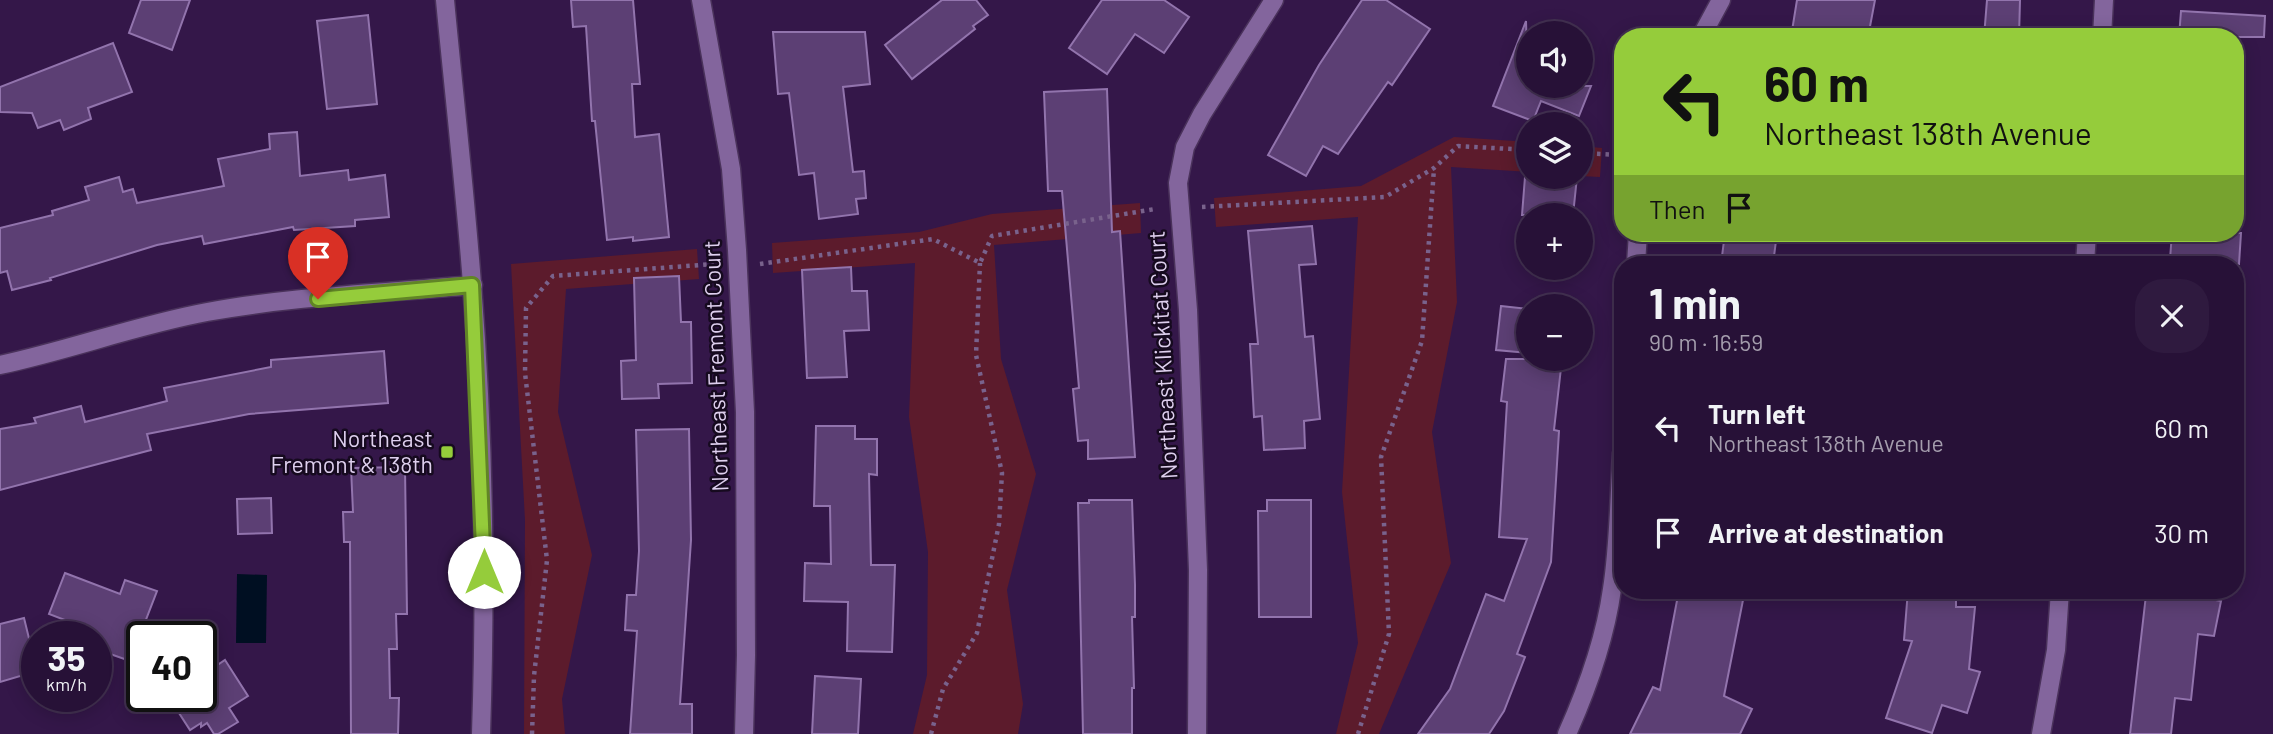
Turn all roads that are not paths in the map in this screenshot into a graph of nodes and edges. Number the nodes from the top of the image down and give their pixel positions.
1 (445, 0) edge
2 (701, 0) edge
3 (1274, 0) edge
4 (1721, 0) edge
5 (2104, 0) edge
6 (1707, 28) edge
7 (2102, 28) edge
8 (472, 285) junction
9 (0, 365) edge
10 (1614, 572) edge
11 (2059, 599) edge
12 (481, 734) edge
13 (744, 734) edge
14 (1197, 734) edge
15 (1567, 734) edge
16 (2041, 734) edge

1 - 8 street
2 - 13 street, Northeast Fremont Court
3 - 14 street, Northeast Klickitat Court
4 - 6 street
5 - 7 street
8 - 9 street
8 - 12 street
10 - 15 street
11 - 16 street

